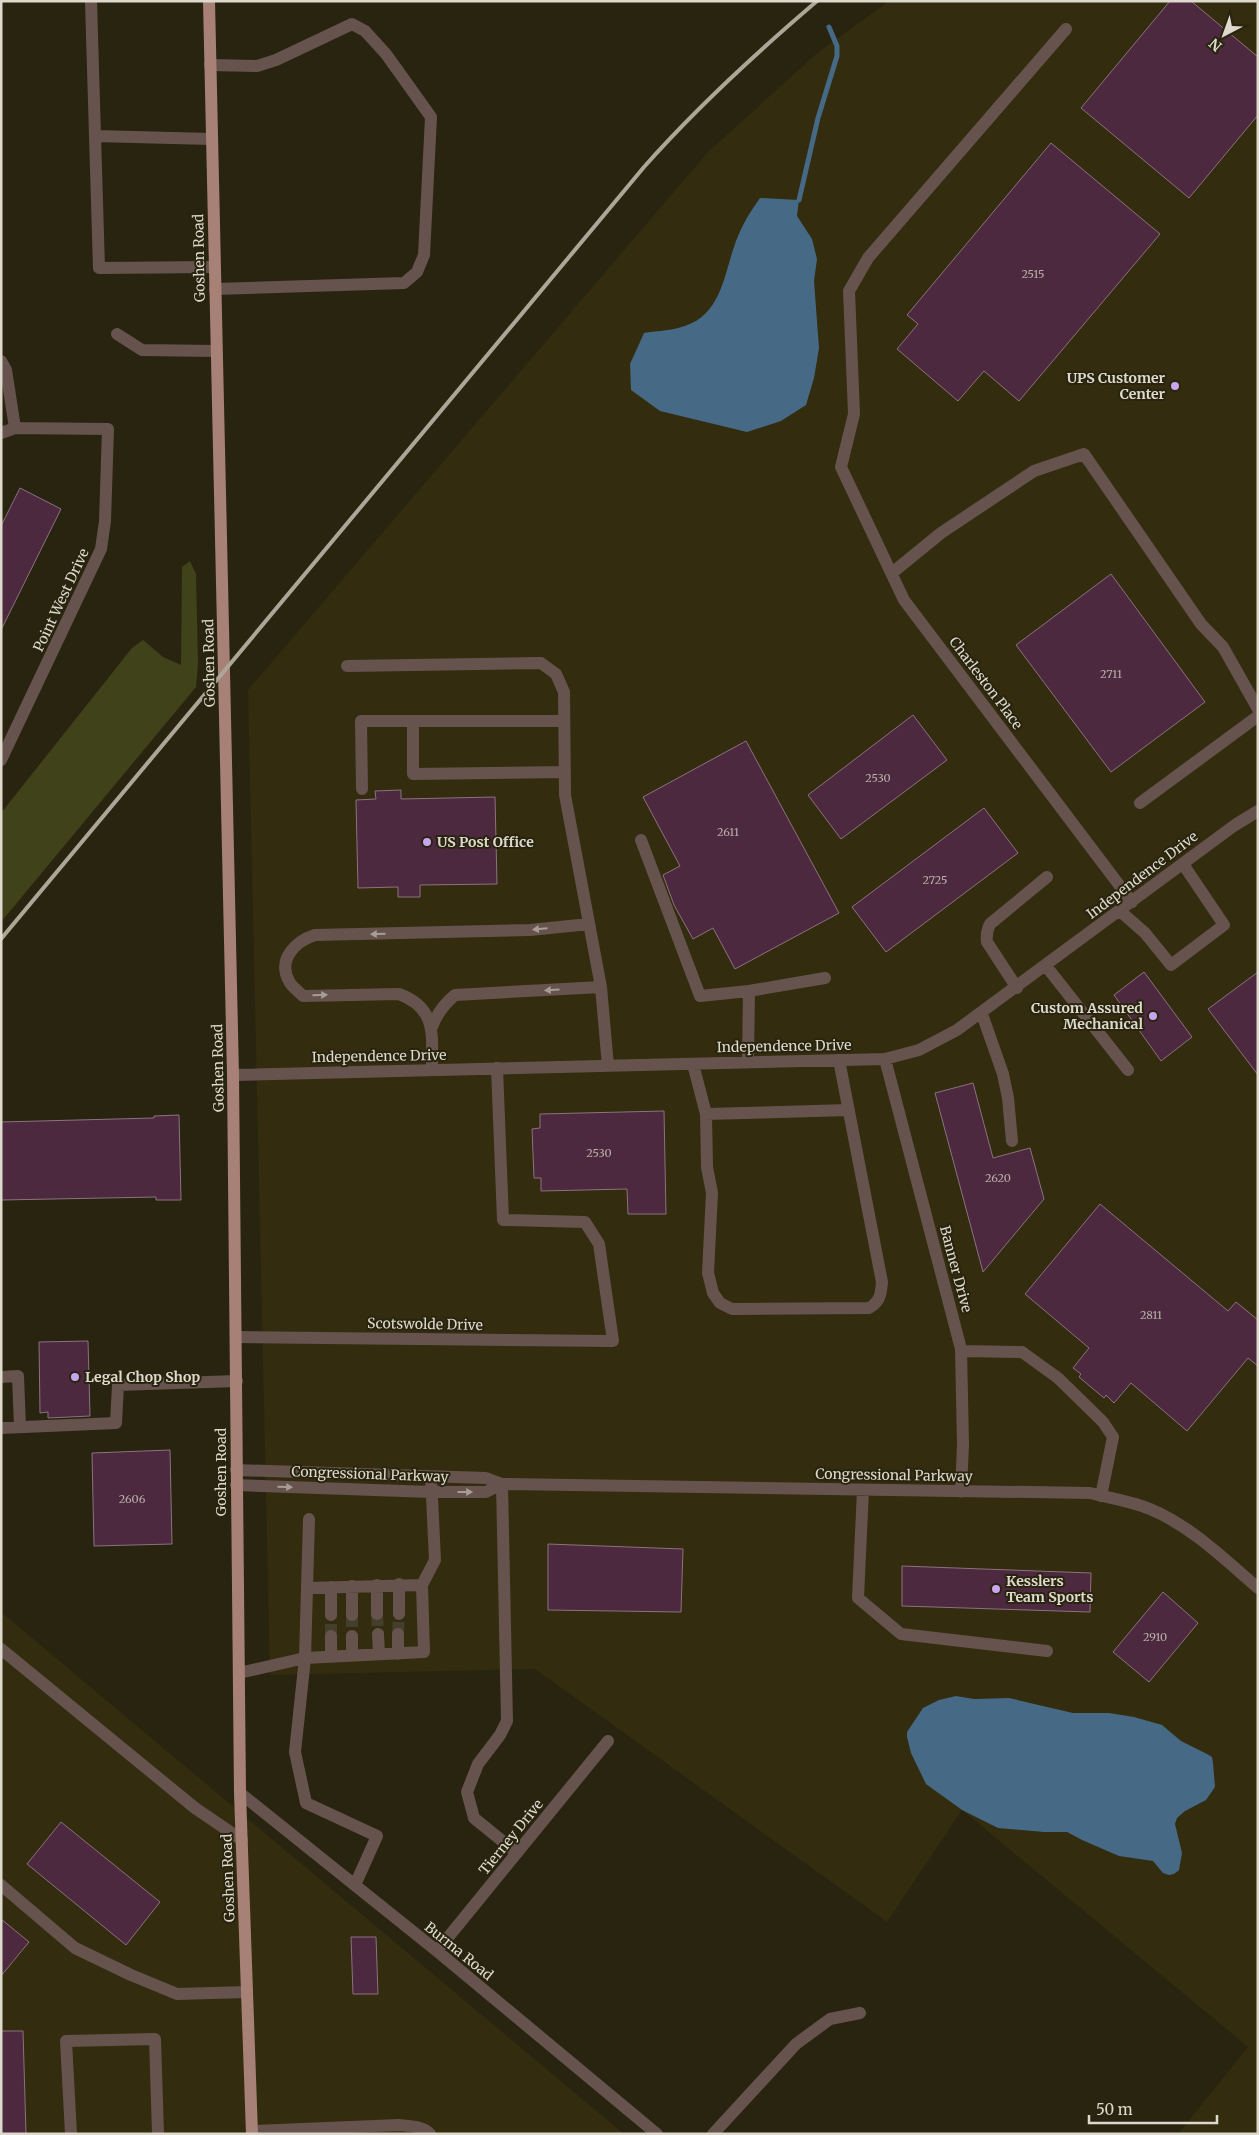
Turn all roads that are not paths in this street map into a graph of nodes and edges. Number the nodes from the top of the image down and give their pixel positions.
1 (91, 1) edge
2 (209, 1) edge
3 (1066, 29) dead end
4 (210, 65) junction
5 (95, 136) junction
6 (211, 139) junction
7 (214, 267) junction
8 (215, 289) junction
9 (117, 334) dead end
10 (216, 351) junction
11 (1, 362) edge
12 (15, 428) junction
13 (1, 433) edge
14 (892, 573) junction
15 (347, 666) dead end
16 (1258, 709) edge
17 (1258, 716) edge
18 (564, 721) junction
19 (413, 722) junction
20 (1, 760) edge
21 (565, 772) junction
22 (362, 789) dead end
23 (1140, 803) dead end
24 (1258, 811) edge
25 (640, 840) dead end
26 (1183, 864) junction
27 (1047, 877) dead end
28 (1132, 902) junction
29 (1120, 911) junction
30 (589, 924) junction
31 (1046, 966) junction
32 (824, 978) dead end
33 (600, 988) junction
34 (1017, 988) junction
35 (748, 990) junction
36 (982, 1014) junction
37 (432, 1028) junction
38 (885, 1059) junction
39 (839, 1060) junction
40 (748, 1061) junction
41 (693, 1064) junction
42 (608, 1066) junction
43 (497, 1068) junction
44 (432, 1070) junction
45 (1128, 1070) dead end
46 (233, 1074) junction
47 (849, 1110) junction
48 (706, 1114) junction
49 (1012, 1142) dead end
50 (237, 1337) junction
51 (962, 1351) junction
52 (1, 1377) edge
53 (237, 1381) junction
54 (20, 1427) junction
55 (1, 1428) edge
56 (236, 1470) junction
57 (431, 1477) junction
58 (502, 1484) junction
59 (236, 1485) junction
60 (863, 1490) junction
61 (431, 1492) junction
62 (961, 1492) junction
63 (1102, 1496) junction
64 (309, 1519) dead end
65 (400, 1584) junction
66 (377, 1585) junction
67 (422, 1585) junction
68 (352, 1586) junction
69 (331, 1587) junction
70 (308, 1588) junction
71 (1258, 1588) edge
72 (377, 1614) tunnel mouth
73 (399, 1614) tunnel mouth
74 (352, 1615) tunnel mouth
75 (331, 1616) tunnel mouth
76 (378, 1634) tunnel mouth
77 (398, 1634) tunnel mouth
78 (331, 1636) tunnel mouth
79 (352, 1636) tunnel mouth
80 (1, 1648) edge
81 (1047, 1651) dead end
82 (379, 1654) junction
83 (398, 1654) junction
84 (331, 1656) junction
85 (352, 1656) junction
86 (305, 1658) junction
87 (239, 1673) junction
88 (608, 1742) dead end
89 (240, 1793) junction
90 (242, 1840) junction
91 (517, 1853) junction
92 (1, 1884) edge
93 (355, 1885) junction
94 (437, 1951) junction
95 (247, 1992) junction
96 (860, 2013) dead end
97 (341, 2130) edge
98 (252, 2132) edge
99 (71, 2134) edge
100 (158, 2134) edge
101 (430, 2134) edge
102 (657, 2134) edge
103 (713, 2134) edge

1 - 5 street
2 - 4 main road, Goshen Road
3 - 14 street, Charleston Place
4 - 6 main road, Goshen Road
4 - 8 street
5 - 6 street
5 - 7 street
6 - 7 main road, Goshen Road
7 - 8 main road, Goshen Road
8 - 10 main road, Goshen Road
9 - 10 street
10 - 46 main road, Goshen Road
11 - 12 street
12 - 13 street, Point West Drive
12 - 20 street, Point West Drive
14 - 16 street
14 - 28 street, Charleston Place
15 - 18 street
17 - 23 street
18 - 19 street
18 - 21 street
19 - 21 street
19 - 22 street
21 - 30 street
24 - 26 street, Independence Drive
25 - 35 street
26 - 28 street, Independence Drive
26 - 29 street
27 - 34 street
28 - 29 street, Independence Drive
29 - 31 street, Independence Drive
30 - 33 street
30 -> 37 street
31 - 34 street, Independence Drive
31 - 45 street
32 - 35 street
33 -> 37 street
33 - 42 street
34 - 36 street, Independence Drive
35 - 40 street
36 - 38 street, Independence Drive
36 - 49 street
37 - 44 street
38 - 39 street, Independence Drive
38 - 51 street, Banner Drive
39 - 40 street, Independence Drive
39 - 47 street
40 - 41 street, Independence Drive
41 - 42 street, Independence Drive
41 - 48 street
42 - 43 street, Independence Drive
43 - 44 street, Independence Drive
43 - 50 street, Scotswolde Drive
44 - 46 street, Independence Drive
46 - 50 main road, Goshen Road
47 - 48 street
47 - 48 street
50 - 53 main road, Goshen Road
51 - 62 street, Banner Drive
51 - 63 street
52 - 54 street
53 - 54 street
53 - 56 main road, Goshen Road
54 - 55 street
56 - 57 street, Congressional Parkway
56 - 59 main road, Goshen Road
57 - 58 street, Congressional Parkway
57 - 61 street
58 - 60 street, Congressional Parkway
61 -> 58 street, Congressional Parkway
58 - 91 street
59 -> 61 street, Congressional Parkway
59 - 87 main road, Goshen Road
60 - 62 street, Congressional Parkway
60 - 81 street
61 - 67 street
62 - 63 street, Congressional Parkway
63 - 71 street, Congressional Parkway
64 - 70 street
65 - 66 street
65 - 67 street
65 - 73 street
66 - 68 street
66 - 72 street
67 - 83 street
68 - 69 street
68 - 74 street
69 - 70 street
69 - 75 street
70 - 86 street
76 - 82 street
77 - 83 street
78 - 84 street
79 - 85 street
80 - 90 street
82 - 83 street
82 - 85 street
84 - 85 street
84 - 86 street
86 - 87 street
86 - 93 street
87 - 89 main road, Goshen Road
88 - 91 street, Tierney Drive
89 - 90 main road, Goshen Road
89 - 93 street, Burma Road
90 - 95 main road, Goshen Road
91 - 94 street, Tierney Drive
92 - 95 street
93 - 94 street, Burma Road
94 - 102 street, Burma Road
95 - 98 main road, Goshen Road
96 - 103 street
97 - 98 street
97 - 101 street
99 - 100 street

